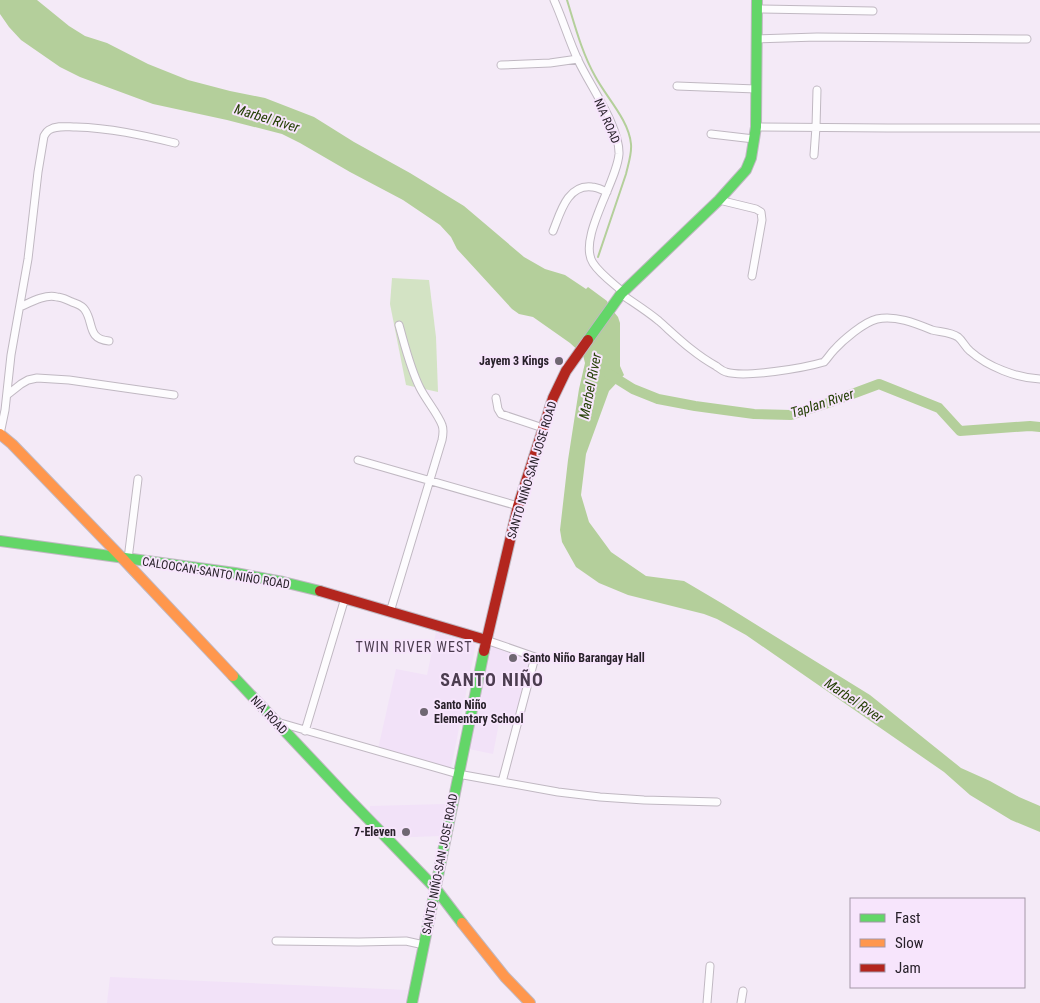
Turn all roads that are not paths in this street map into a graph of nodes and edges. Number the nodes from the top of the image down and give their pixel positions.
1 (554, 0) edge
2 (757, 4) edge
3 (874, 12) dead end
4 (756, 39) junction
5 (1027, 39) dead end
6 (578, 59) junction
7 (501, 65) dead end
8 (677, 86) dead end
9 (756, 89) junction
10 (817, 90) dead end
11 (756, 126) junction
12 (816, 127) junction
13 (1040, 128) edge
14 (711, 134) dead end
15 (754, 139) junction
16 (175, 143) dead end
17 (814, 155) dead end
18 (607, 192) junction
19 (719, 200) junction
20 (553, 231) dead end
21 (752, 276) dead end
22 (622, 293) junction
23 (20, 307) junction
24 (399, 325) dead end
25 (109, 341) dead end
26 (1040, 379) edge
27 (7, 395) junction
28 (174, 395) dead end
29 (496, 398) dead end
30 (543, 428) junction
31 (0, 434) edge
32 (358, 460) dead end
33 (138, 479) dead end
34 (429, 481) junction
35 (518, 506) junction
36 (0, 541) edge
37 (125, 559) junction
38 (345, 598) junction
39 (390, 612) junction
40 (486, 640) junction
41 (276, 722) junction
42 (305, 731) junction
43 (458, 774) junction
44 (502, 782) junction
45 (718, 802) dead end
46 (436, 889) junction
47 (276, 941) dead end
48 (424, 945) junction
49 (710, 966) dead end
50 (743, 991) dead end
51 (412, 1003) edge
52 (530, 1003) edge
53 (707, 1003) edge
54 (741, 1003) edge

1 - 6 street, NIA ROAD
2 - 3 street
2 - 4 street, SANTO NIÑO-SAN JOSE ROAD
4 - 5 street
4 - 9 street, SANTO NIÑO-SAN JOSE ROAD
6 - 7 street
6 - 18 street, NIA ROAD
8 - 9 street
9 - 11 street, SANTO NIÑO-SAN JOSE ROAD
10 - 12 street
11 - 12 street
11 - 15 street, SANTO NIÑO-SAN JOSE ROAD
12 - 13 street
12 - 17 street
14 - 15 street
15 - 19 street, SANTO NIÑO-SAN JOSE ROAD
16 - 23 street
18 - 20 street
18 - 22 street, NIA ROAD
19 - 21 street
19 - 22 street, SANTO NIÑO-SAN JOSE ROAD
22 - 26 street, NIA ROAD
22 - 30 street, SANTO NIÑO-SAN JOSE ROAD
23 - 25 street
23 - 27 street
24 - 34 street
27 - 28 street
27 - 31 street
29 - 30 street
30 - 35 street, SANTO NIÑO-SAN JOSE ROAD
31 - 37 street, NIA ROAD
32 - 34 street
33 - 37 street
34 - 35 street
34 - 39 street
35 - 40 street, SANTO NIÑO-SAN JOSE ROAD
36 - 37 street, CALOOCAN-SANTO NIÑO ROAD
37 - 38 street, CALOOCAN-SANTO NIÑO ROAD
37 - 41 street, NIA ROAD
38 - 39 street, CALOOCAN-SANTO NIÑO ROAD
38 - 42 street
39 - 40 street, CALOOCAN-SANTO NIÑO ROAD
40 - 43 street, SANTO NIÑO-SAN JOSE ROAD
40 - 44 street
41 - 42 street
41 - 46 street, NIA ROAD
42 - 43 street
43 - 44 street
43 - 46 street, SANTO NIÑO-SAN JOSE ROAD
44 - 45 street
46 - 48 street, SANTO NIÑO-SAN JOSE ROAD
46 - 52 street, NIA ROAD
47 - 48 street
48 - 51 street, SANTO NIÑO-SAN JOSE ROAD
49 - 53 street
50 - 54 street

